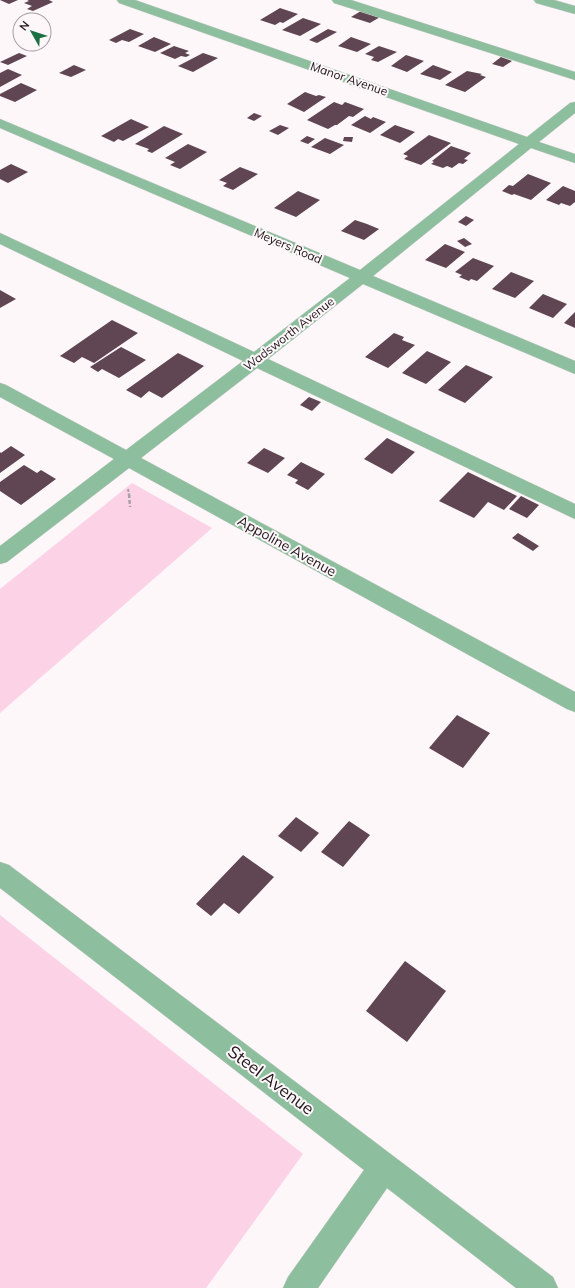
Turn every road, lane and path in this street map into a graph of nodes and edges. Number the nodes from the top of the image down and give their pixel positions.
1 (123, 0) edge
2 (338, 0) edge
3 (540, 0) edge
4 (575, 10) edge
5 (575, 76) edge
6 (575, 106) edge
7 (0, 123) edge
8 (529, 142) junction
9 (575, 159) edge
10 (0, 238) edge
11 (361, 277) junction
12 (256, 360) junction
13 (575, 368) edge
14 (0, 389) edge
15 (128, 459) junction
16 (128, 484) dead end
17 (130, 507) dead end
18 (575, 512) edge
19 (0, 557) edge
20 (575, 703) edge
21 (0, 873) edge
22 (384, 1167) junction
23 (299, 1288) edge
24 (542, 1288) edge

1 - 8 street, Manor Avenue
2 - 5 street
3 - 4 street
6 - 8 street, Wadsworth Avenue
7 - 11 street, Meyers Road
8 - 9 street, Manor Avenue
8 - 11 street, Wadsworth Avenue
10 - 12 street
11 - 12 street, Wadsworth Avenue
11 - 13 street, Meyers Road
12 - 15 street, Wadsworth Avenue
12 - 18 street
14 - 15 street, Appoline Avenue
15 - 19 street, Wadsworth Avenue
15 - 20 street, Appoline Avenue
16 - 17 path
21 - 22 street, Steel Avenue
22 - 23 street
22 - 24 street, Steel Avenue

